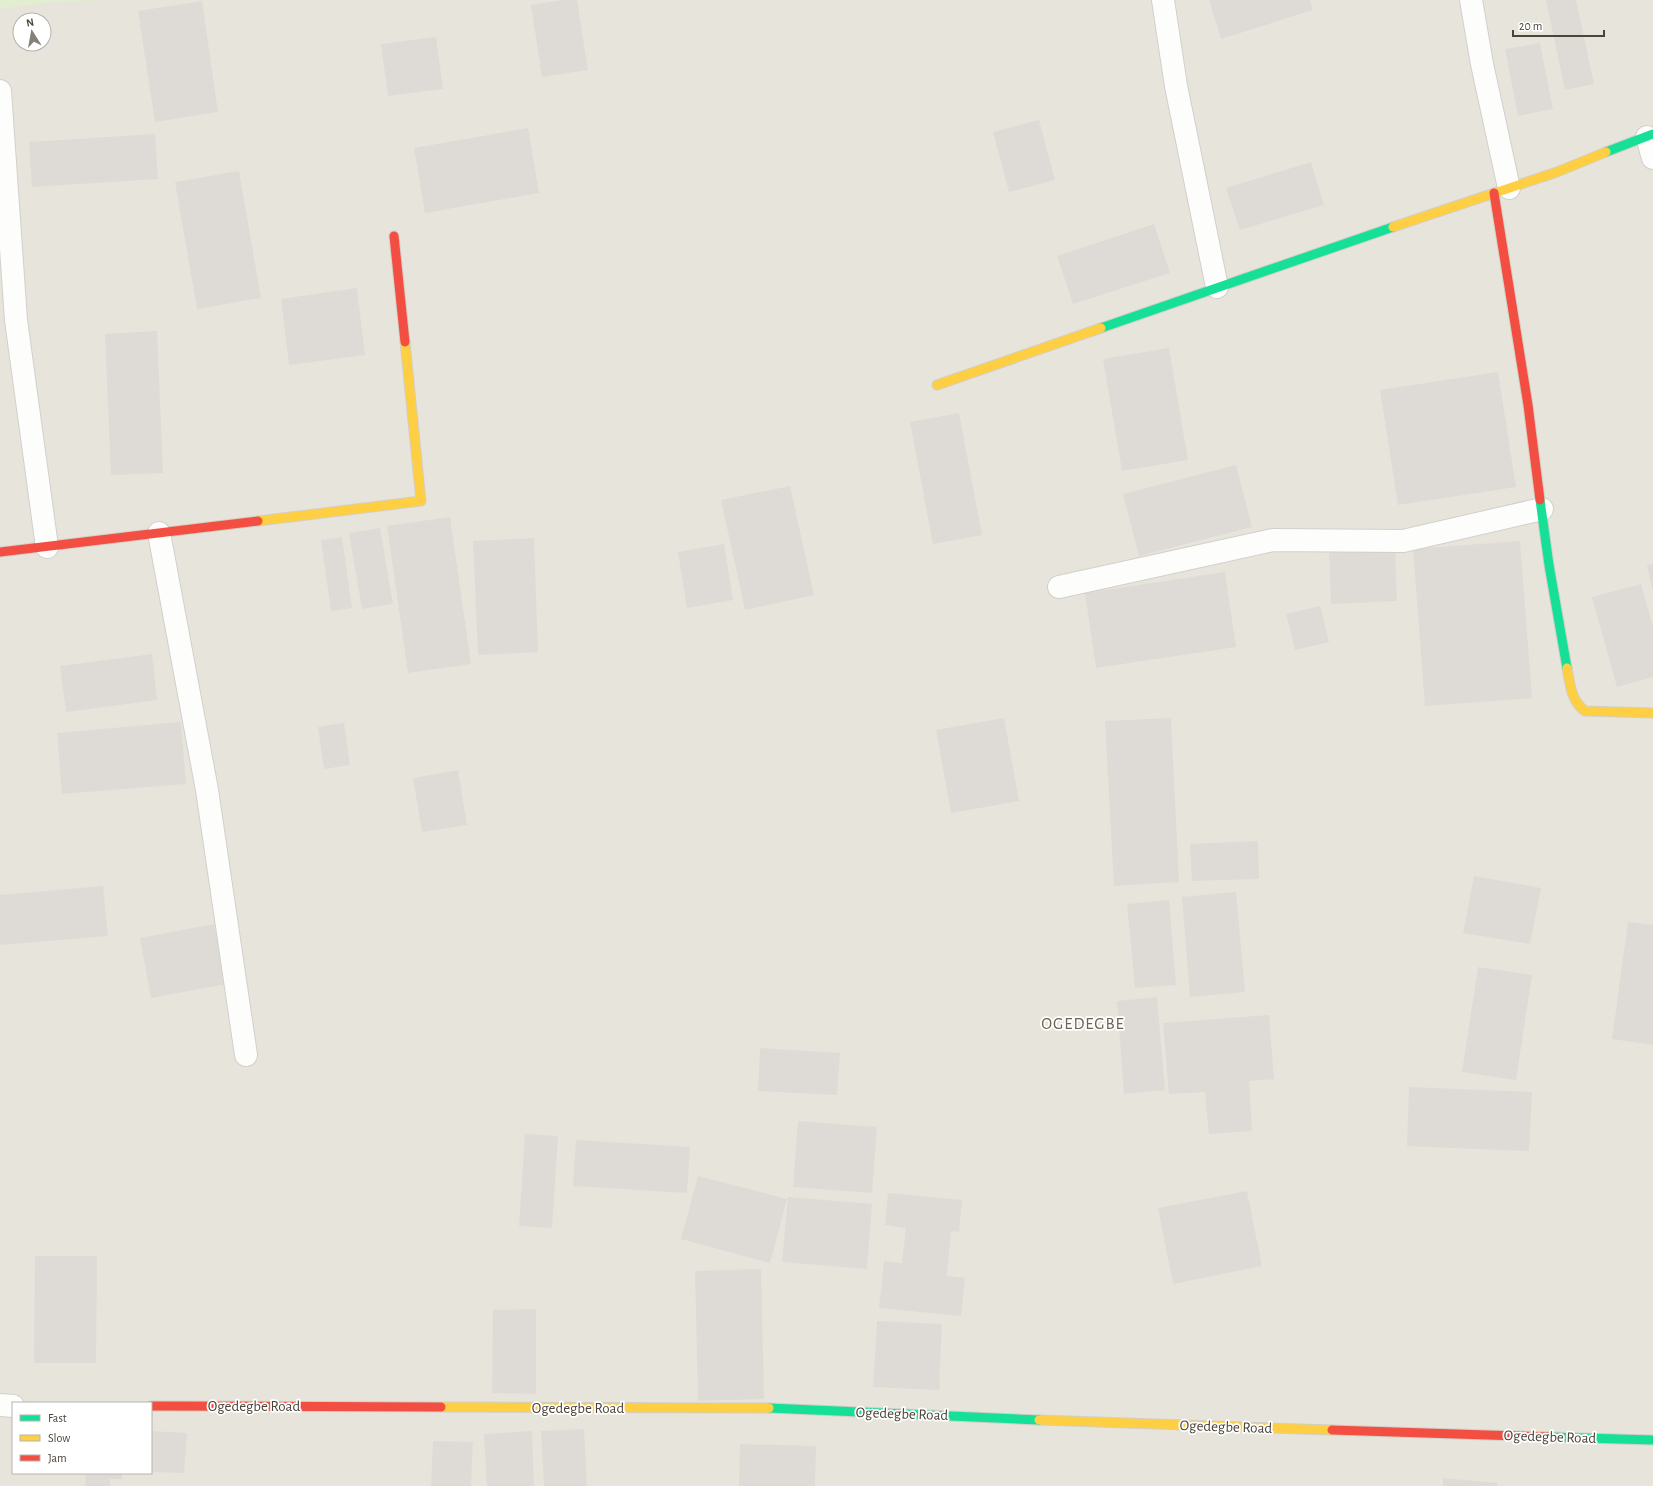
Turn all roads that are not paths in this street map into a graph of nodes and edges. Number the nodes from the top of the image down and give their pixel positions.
1 (1164, 0) edge
2 (1471, 0) edge
3 (0, 91) edge
4 (1650, 136) edge
5 (1653, 158) edge
6 (1502, 190) junction
7 (394, 236) dead end
8 (1217, 287) junction
9 (936, 385) dead end
10 (1542, 509) junction
11 (159, 533) junction
12 (47, 548) junction
13 (0, 552) edge
14 (1059, 587) dead end
15 (1653, 713) edge
16 (246, 1055) dead end
17 (0, 1406) edge
18 (12, 1406) edge
19 (152, 1406) edge
20 (1653, 1440) edge

1 - 8 street
2 - 6 street
3 - 12 street
4 - 5 street
4 - 6 street
6 - 8 street
6 - 10 street
7 - 11 street
8 - 9 street
10 - 14 street
10 - 15 street
11 - 12 street
11 - 16 street
12 - 13 street
17 - 18 street
19 - 20 street, Ogedegbe Road

